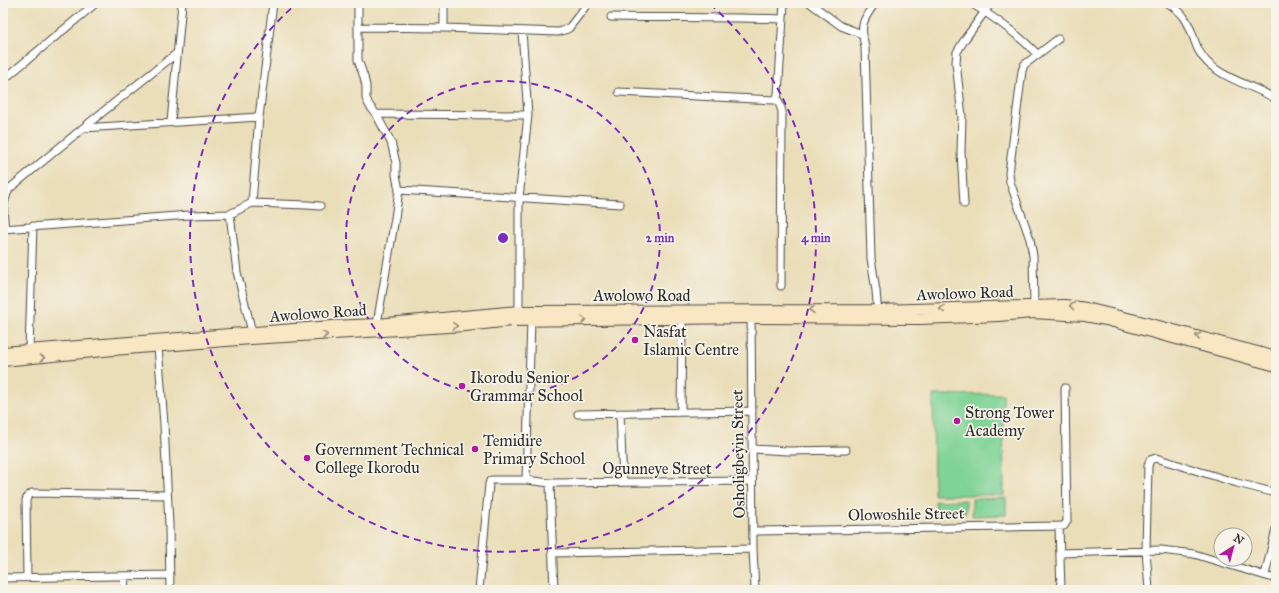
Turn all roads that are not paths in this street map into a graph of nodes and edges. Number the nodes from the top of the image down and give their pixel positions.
1 (96, 3) edge
2 (182, 3) edge
3 (273, 3) edge
4 (358, 3) edge
5 (444, 3) edge
6 (588, 3) edge
7 (784, 3) edge
8 (810, 3) edge
9 (875, 3) edge
10 (971, 3) edge
11 (991, 3) edge
12 (1168, 3) edge
13 (984, 11) junction
14 (611, 17) dead end
15 (782, 19) junction
16 (358, 27) junction
17 (444, 28) junction
18 (522, 31) junction
19 (862, 34) junction
20 (1058, 40) dead end
21 (177, 53) junction
22 (1037, 54) junction
23 (3, 80) edge
24 (619, 92) dead end
25 (777, 98) junction
26 (1276, 99) edge
27 (376, 114) junction
28 (528, 115) junction
29 (259, 117) junction
30 (171, 122) junction
31 (83, 128) junction
32 (399, 190) junction
33 (519, 198) junction
34 (252, 203) junction
35 (620, 204) dead end
36 (964, 204) dead end
37 (320, 206) dead end
38 (230, 214) junction
39 (33, 226) junction
40 (4, 229) edge
41 (781, 286) dead end
42 (1034, 306) junction
43 (519, 311) junction
44 (751, 314) junction
45 (878, 314) junction
46 (682, 320) junction
47 (531, 321) junction
48 (377, 324) junction
49 (252, 332) junction
50 (158, 347) junction
51 (29, 350) junction
52 (3, 352) edge
53 (1276, 357) edge
54 (3, 361) edge
55 (1276, 366) edge
56 (1065, 388) dead end
57 (752, 411) junction
58 (681, 412) junction
59 (620, 413) junction
60 (578, 414) dead end
61 (752, 449) junction
62 (846, 450) dead end
63 (526, 480) junction
64 (752, 481) junction
65 (623, 482) junction
66 (550, 483) junction
67 (1276, 493) edge
68 (167, 495) junction
69 (1059, 526) junction
70 (1276, 529) edge
71 (753, 531) junction
72 (753, 549) junction
73 (1146, 550) junction
74 (552, 553) junction
75 (1060, 553) junction
76 (170, 575) junction
77 (1265, 575) junction
78 (124, 576) junction
79 (3, 578) edge
80 (27, 578) junction
81 (1276, 578) edge
82 (125, 590) edge
83 (170, 590) edge
84 (478, 590) edge
85 (554, 590) edge
86 (755, 590) edge
87 (1061, 590) edge
88 (1149, 590) edge

1 - 23 street
2 - 21 street
3 - 29 street
4 - 16 street
5 - 17 street
6 - 18 street
7 - 15 street
8 - 19 street
9 - 19 street
10 - 13 street
11 - 13 street
12 - 26 street
13 - 22 street
13 - 36 street
14 - 15 street
15 - 25 street
16 - 17 street
16 - 27 street
17 - 18 street
18 - 28 street
19 - 45 street
20 - 22 street
21 - 30 street
21 - 31 street
22 - 42 street
24 - 25 street
25 - 41 street
27 - 28 street
27 - 32 street
28 - 33 street
29 - 30 street
29 - 34 street
30 - 31 street
31 - 40 street
32 - 33 street
32 - 48 street
33 - 35 street
33 - 43 street
34 - 37 street
34 - 38 street
38 - 39 street
38 - 49 street
39 - 40 street
39 - 51 street
42 -> 45 main road, Awolowo Road
53 -> 42 main road, Awolowo Road
43 - 44 main road, Awolowo Road
43 - 48 main road, Awolowo Road
44 - 45 main road, Awolowo Road
44 - 46 main road, Awolowo Road
44 - 57 street, Osholigbeyin Street
45 - 55 main road, Awolowo Road
47 -> 46 main road, Awolowo Road
46 - 58 street
50 -> 47 main road, Awolowo Road
47 - 63 street
48 - 49 main road, Awolowo Road
49 - 51 main road, Awolowo Road
54 -> 50 main road, Awolowo Road
50 - 68 street
51 - 52 main road, Awolowo Road
56 - 69 street
57 - 58 street
57 - 61 street, Osholigbeyin Street
58 - 59 street
59 - 60 street
59 - 65 street
61 - 62 street
61 - 64 street, Osholigbeyin Street
63 - 66 street, Ogunneye Street
63 - 84 street, Ogunneye Street
64 - 65 street, Ogunneye Street
64 - 71 street, Osholigbeyin Street
65 - 66 street, Ogunneye Street
66 - 74 street
67 - 73 street
68 - 76 street
68 - 80 street
69 - 71 street, Olowoshile Street
69 - 75 street
70 - 77 street
71 - 72 street, Osholigbeyin Street
72 - 74 street
72 - 86 street, Osholigbeyin Street
73 - 75 street
73 - 77 street
73 - 88 street
74 - 85 street
75 - 87 street
76 - 78 street
76 - 83 street
77 - 81 street
78 - 80 street
78 - 82 street
79 - 80 street

